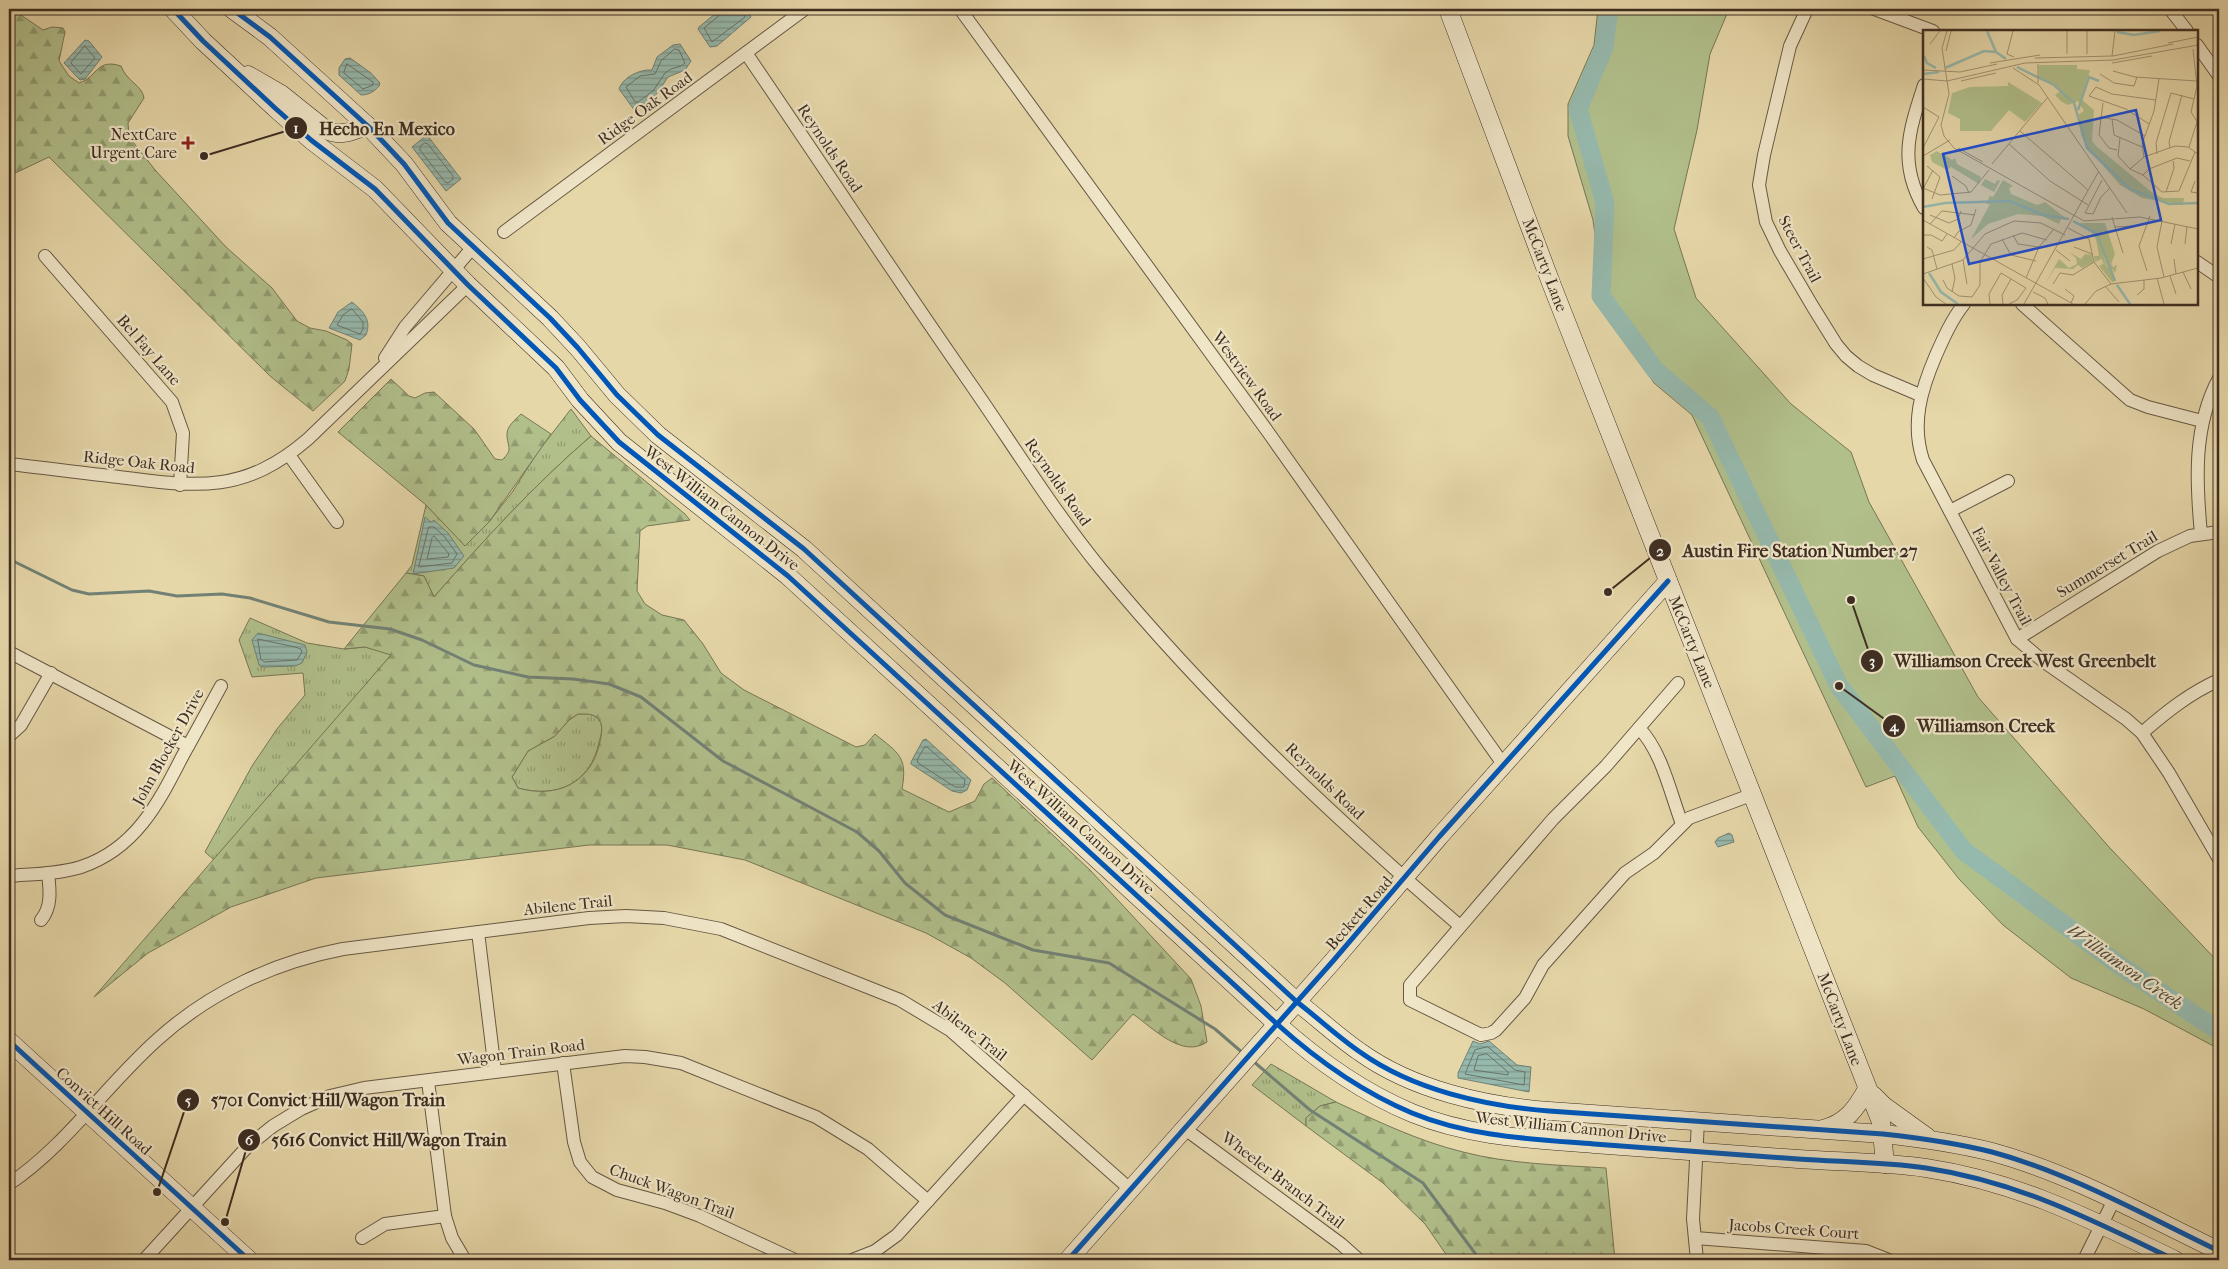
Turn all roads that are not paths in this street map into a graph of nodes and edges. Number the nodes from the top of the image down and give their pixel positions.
1 (173, 9) edge
2 (232, 9) edge
3 (805, 9) edge
4 (960, 9) edge
5 (1448, 9) edge
6 (1807, 9) edge
7 (1874, 9) edge
8 (2170, 9) edge
9 (1930, 30) edge
10 (2186, 30) edge
11 (2198, 46) edge
12 (746, 54) junction
13 (2217, 68) edge
14 (233, 69) junction
15 (1923, 88) edge
16 (367, 125) junction
17 (1923, 206) edge
18 (504, 232) dead end
19 (473, 247) junction
20 (45, 256) dead end
21 (2198, 263) edge
22 (453, 270) junction
23 (2219, 277) edge
24 (468, 285) junction
25 (1963, 305) edge
26 (2023, 305) edge
27 (377, 371) junction
28 (2219, 378) edge
29 (1920, 396) junction
30 (2202, 421) junction
31 (289, 455) junction
32 (9, 464) edge
33 (2008, 481) dead end
34 (180, 485) junction
35 (1950, 511) junction
36 (337, 522) dead end
37 (2219, 532) edge
38 (2201, 534) junction
39 (1668, 582) junction
40 (2017, 639) junction
41 (9, 652) edge
42 (51, 673) junction
43 (2219, 680) edge
44 (1678, 683) dead end
45 (220, 686) dead end
46 (1639, 728) junction
47 (2142, 733) junction
48 (9, 736) edge
49 (188, 746) junction
50 (1504, 764) junction
51 (1753, 799) junction
52 (1682, 824) junction
53 (2219, 856) edge
54 (48, 873) junction
55 (9, 876) edge
56 (1404, 879) junction
57 (40, 920) dead end
58 (1462, 924) junction
59 (478, 932) junction
60 (1298, 1002) junction
61 (1277, 1024) junction
62 (9, 1040) edge
63 (564, 1064) junction
64 (495, 1071) junction
65 (428, 1080) junction
66 (1867, 1089) junction
67 (1024, 1095) junction
68 (87, 1113) junction
69 (1698, 1121) junction
70 (1185, 1129) junction
71 (1818, 1131) junction
72 (1883, 1134) junction
73 (1930, 1140) junction
74 (1696, 1152) junction
75 (1885, 1164) junction
76 (9, 1184) edge
77 (1131, 1190) junction
78 (2114, 1200) junction
79 (928, 1201) junction
80 (192, 1208) junction
81 (445, 1216) junction
82 (2102, 1225) junction
83 (362, 1238) dead end
84 (1694, 1238) junction
85 (2219, 1251) edge
86 (144, 1260) edge
87 (249, 1260) edge
88 (465, 1260) edge
89 (795, 1260) edge
90 (852, 1260) edge
91 (1068, 1260) edge
92 (1359, 1260) edge
93 (1697, 1260) edge
94 (1889, 1260) edge
95 (2084, 1260) edge
96 (2175, 1260) edge

1 - 14 main road, West William Cannon Drive
2 - 16 main road, West William Cannon Drive
3 - 12 street, Ridge Oak Road
4 - 50 street, Westview Road
5 - 39 main road, McCarty Lane
6 - 29 street, Steer Trail
7 - 9 street
8 - 10 street
11 - 13 street
12 - 18 street, Ridge Oak Road
12 - 56 street, Reynolds Road
14 - 16 main road
14 - 22 main road, West William Cannon Drive
15 - 17 street
16 - 19 main road, West William Cannon Drive
19 - 22 street, Ridge Oak Road
19 - 60 main road, West William Cannon Drive
20 - 34 street, Bel Fay Lane
21 - 23 street
22 - 24 main road, West William Cannon Drive
22 - 27 street, Ridge Oak Road
24 - 27 street, Ridge Oak Road
24 - 61 main road, West William Cannon Drive
25 - 29 street, Fair Valley Trail
26 - 30 street
27 - 31 street, Ridge Oak Road
28 - 30 street
29 - 35 street, Fair Valley Trail
30 - 38 street
31 - 34 street, Ridge Oak Road
31 - 36 street
32 - 34 street, Ridge Oak Road
33 - 35 street
35 - 40 street, Fair Valley Trail
37 - 38 street, Summerset Trail
38 - 40 street, Summerset Trail
39 - 50 main road, Beckett Road
39 - 51 main road, McCarty Lane
40 - 47 street, Fair Valley Trail
41 - 42 street
42 - 48 street
42 - 49 street
43 - 47 street
44 - 46 street
45 - 49 street, John Blocker Drive
46 - 52 street
46 - 58 street
47 - 53 street, Fair Valley Trail
49 - 54 street, John Blocker Drive
50 - 56 main road, Beckett Road
51 - 52 street
51 - 66 main road, McCarty Lane
52 - 58 street
54 - 55 street, John Blocker Drive
54 - 57 street
56 - 58 street, Reynolds Road
56 - 60 main road, Beckett Road
59 - 64 street
59 - 67 street, Abilene Trail
59 - 68 street, Abilene Trail
60 - 61 main road, Beckett Road
60 - 69 main road, West William Cannon Drive
61 - 70 main road, Beckett Road
61 - 74 main road, West William Cannon Drive
62 - 68 main road, Convict Hill Road
63 - 64 street, Wagon Train Road
63 - 79 street, Wagon Train Road
63 - 89 street, Chuck Wagon Trail
64 - 65 street, Wagon Train Road
65 - 80 street, Wagon Train Road
65 - 81 street
66 - 71 main road
66 - 72 main road, McCarty Lane
66 - 73 main road
67 - 77 street, Abilene Trail
67 - 79 street
68 - 76 street, Abilene Trail
68 - 80 main road, Convict Hill Road
69 - 71 main road, West William Cannon Drive
69 - 74 street
70 - 77 main road, Beckett Road
70 - 92 street, Wheeler Branch Trail
71 - 72 main road, West William Cannon Drive
72 - 73 main road, West William Cannon Drive
72 - 75 main road, McCarty Lane
73 - 78 main road, West William Cannon Drive
74 - 75 main road, West William Cannon Drive
74 - 84 street
75 - 82 main road, West William Cannon Drive
77 - 91 main road, Beckett Road
78 - 82 street
78 - 85 main road, West William Cannon Drive
79 - 90 street
80 - 86 street, Wagon Train Road
80 - 87 main road, Convict Hill Road
81 - 83 street
81 - 88 street
82 - 95 street
82 - 96 main road, West William Cannon Drive
84 - 93 street
84 - 94 street, Jacobs Creek Court

